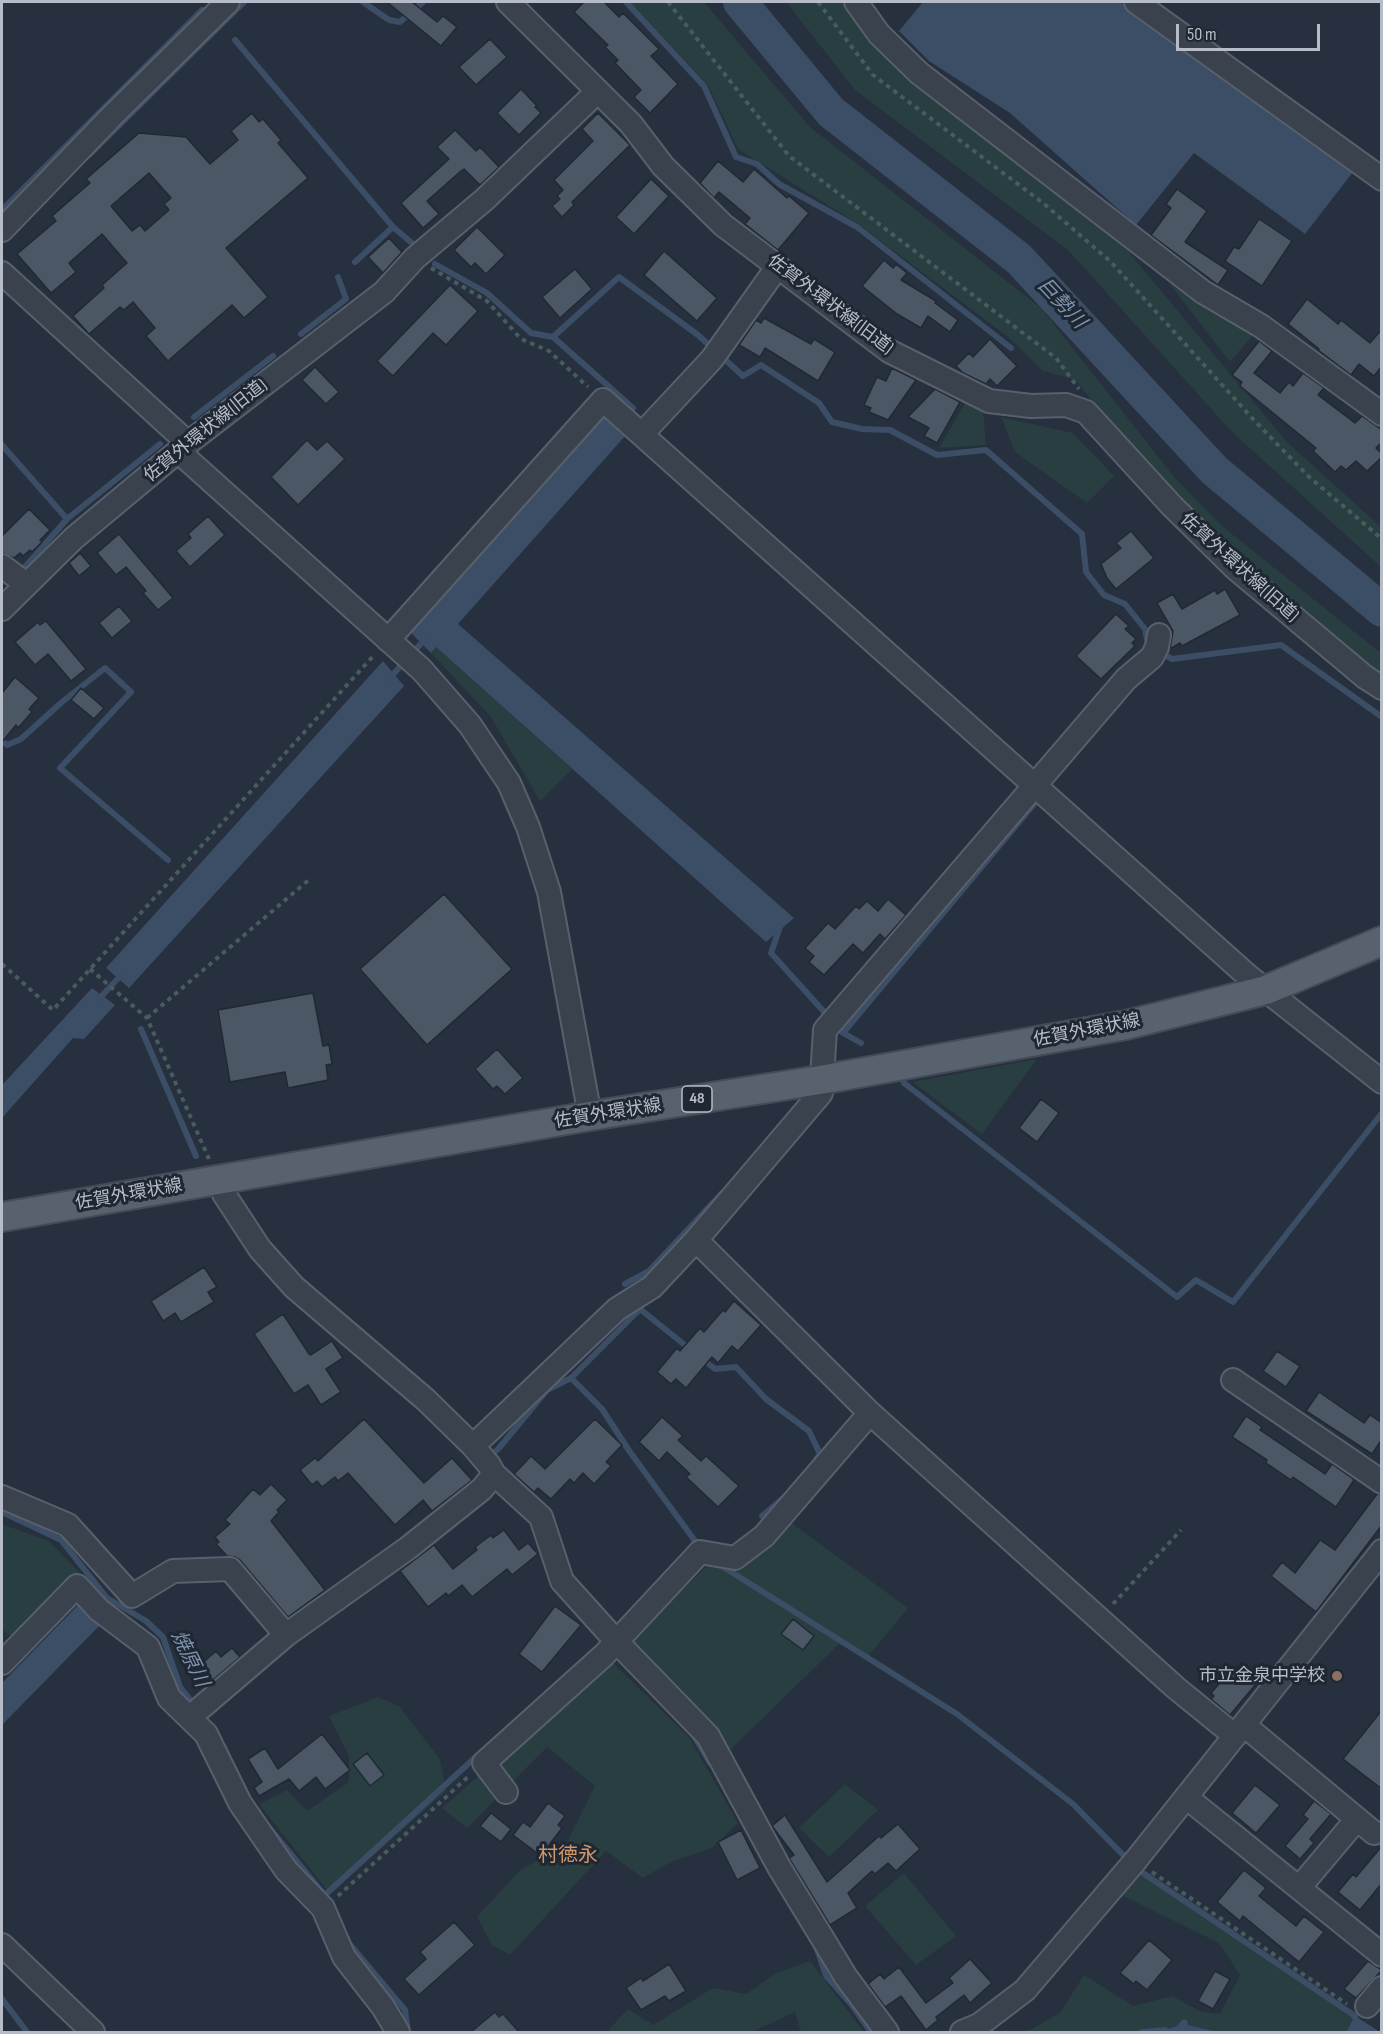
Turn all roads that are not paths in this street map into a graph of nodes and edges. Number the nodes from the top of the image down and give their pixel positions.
1 (228, 2) edge
2 (508, 2) edge
3 (856, 2) edge
4 (1136, 2) edge
5 (597, 91) junction
6 (1382, 179) edge
7 (2, 230) edge
8 (778, 267) junction
9 (2, 273) edge
10 (1380, 410) edge
11 (623, 417) junction
12 (184, 448) junction
13 (2, 567) edge
14 (26, 584) junction
15 (2, 609) edge
16 (388, 640) junction
17 (1156, 646) dead end
18 (1382, 688) edge
19 (1035, 785) junction
20 (1382, 941) edge
21 (1266, 990) junction
22 (820, 1080) junction
23 (1382, 1082) edge
24 (590, 1116) junction
25 (218, 1179) junction
26 (2, 1217) edge
27 (696, 1240) junction
28 (1233, 1380) dead end
29 (870, 1413) junction
30 (483, 1465) junction
31 (1382, 1482) edge
32 (2, 1497) edge
33 (1382, 1551) edge
34 (286, 1635) junction
35 (610, 1648) junction
36 (2, 1663) edge
37 (190, 1717) junction
38 (1239, 1731) junction
39 (506, 1792) dead end
40 (1186, 1797) junction
41 (1299, 1888) junction
42 (2, 1945) edge
43 (1382, 1955) edge
44 (1382, 1988) edge
45 (1359, 2006) road end
46 (93, 2032) edge
47 (398, 2032) edge
48 (887, 2032) edge
49 (962, 2032) edge

1 - 7 street
2 - 5 street
3 - 10 street
4 - 6 street
5 - 8 street, 佐賀外環状線(旧道)
5 - 12 street, 佐賀外環状線(旧道)
8 - 11 street
8 - 18 street, 佐賀外環状線(旧道)
9 - 12 street
11 - 16 street
11 - 19 street
12 - 14 street, 佐賀外環状線(旧道)
12 - 16 street
13 - 14 street
14 - 15 street, 佐賀外環状線(旧道)
16 - 24 street
17 - 19 street
19 - 21 street
19 - 22 street
20 - 21 main road, 佐賀外環状線 / 48
21 - 22 main road, 佐賀外環状線 / 48
21 - 23 street
22 - 24 main road, 佐賀外環状線 / 48
22 - 27 street
24 - 25 main road, 佐賀外環状線 / 48
25 - 26 main road, 佐賀外環状線 / 48
25 - 30 street
27 - 29 street
27 - 30 street
28 - 31 street
29 - 35 street
29 - 38 street
30 - 34 street
30 - 35 street
32 - 34 street
33 - 38 street
34 - 37 street
35 - 39 street
35 - 48 street
36 - 37 street
37 - 47 street
38 - 40 street
38 - 41 street
40 - 41 street
40 - 49 street
41 - 43 street
42 - 46 street
44 - 45 street

